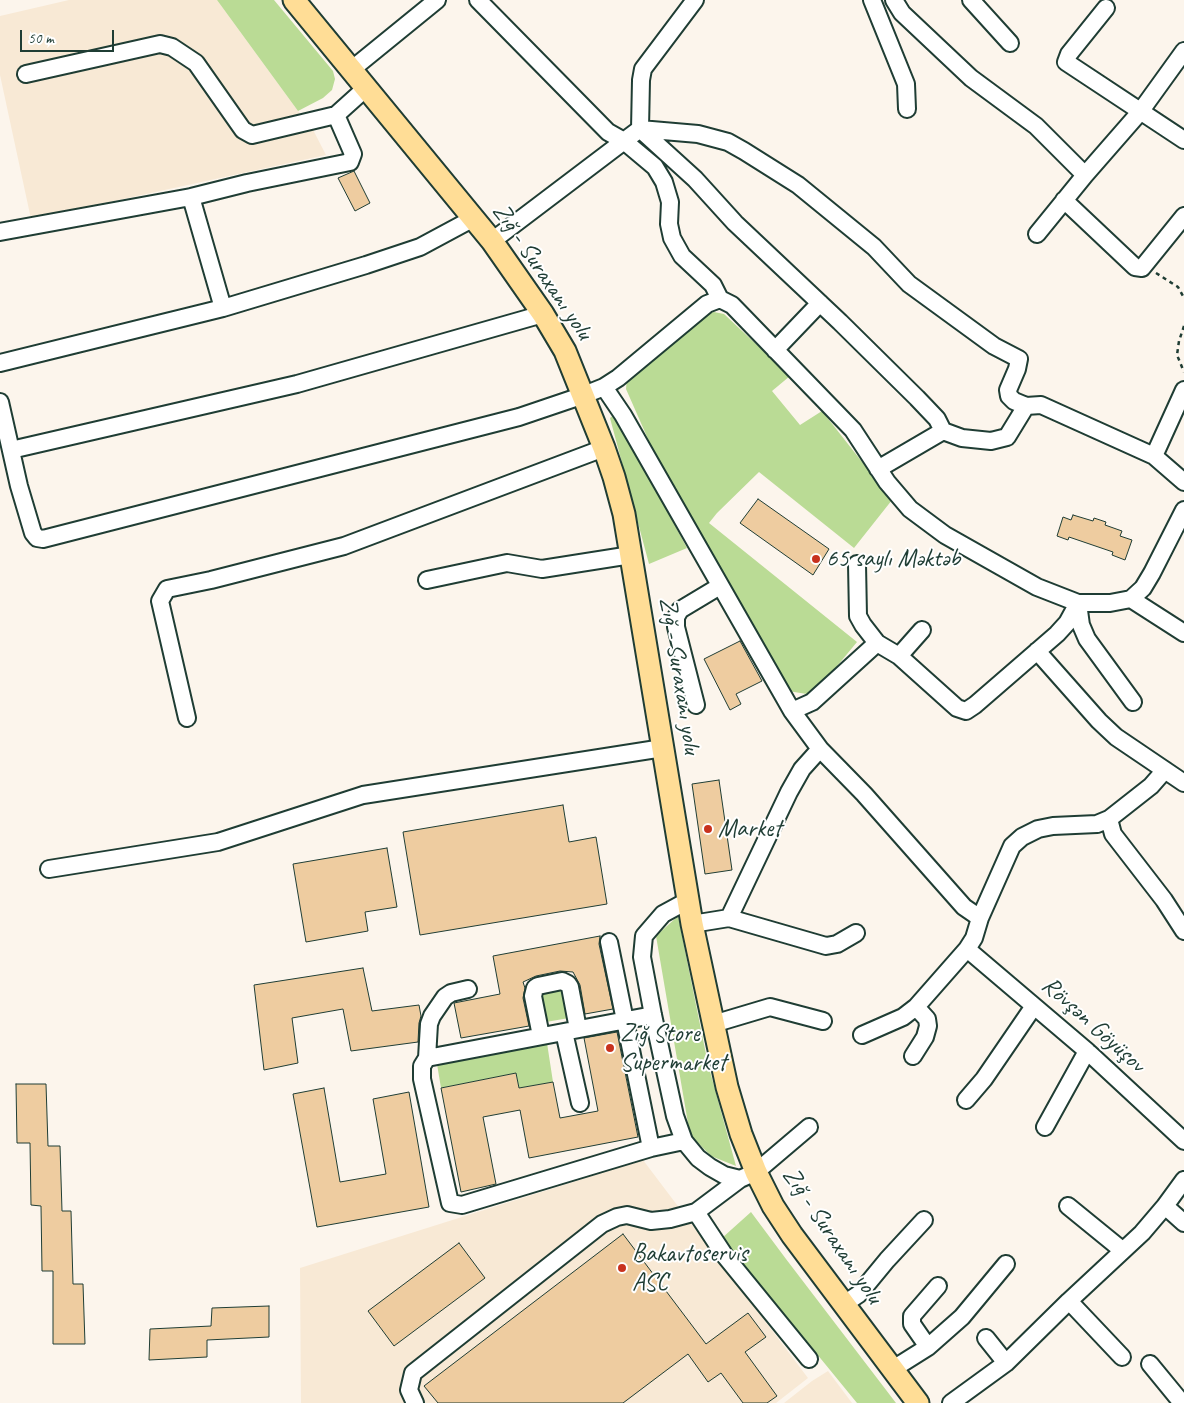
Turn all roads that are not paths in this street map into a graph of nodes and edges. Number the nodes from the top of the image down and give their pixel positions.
1 (294, 0) edge
2 (437, 0) edge
3 (478, 0) edge
4 (695, 0) edge
5 (872, 0) edge
6 (894, 0) edge
7 (971, 0) edge
8 (1106, 8) dead end
9 (1010, 43) dead end
10 (1184, 51) edge
11 (351, 70) junction
12 (26, 74) dead end
13 (366, 88) junction
14 (907, 109) dead end
15 (1140, 112) junction
16 (336, 116) junction
17 (640, 129) junction
18 (1184, 140) edge
19 (624, 141) junction
20 (1085, 175) junction
21 (191, 197) junction
22 (1064, 200) junction
23 (1184, 216) edge
24 (474, 218) junction
25 (0, 232) edge
26 (1037, 234) dead end
27 (492, 241) junction
28 (720, 299) junction
29 (820, 303) junction
30 (223, 308) junction
31 (544, 314) junction
32 (775, 350) junction
33 (0, 363) edge
34 (604, 387) junction
35 (1184, 390) edge
36 (584, 395) junction
37 (0, 402) edge
38 (1026, 406) junction
39 (943, 431) junction
40 (604, 448) junction
41 (11, 450) junction
42 (1154, 456) junction
43 (878, 469) junction
44 (1184, 482) edge
45 (1184, 510) edge
46 (1179, 530) edge
47 (631, 555) junction
48 (856, 564) dead end
49 (427, 580) dead end
50 (720, 586) junction
51 (1131, 599) junction
52 (1078, 604) junction
53 (922, 630) dead end
54 (1184, 633) edge
55 (877, 643) junction
56 (1036, 651) junction
57 (899, 656) junction
58 (1133, 702) dead end
59 (696, 704) dead end
60 (792, 711) junction
61 (187, 718) dead end
62 (663, 748) junction
63 (820, 749) junction
64 (1164, 770) junction
65 (1184, 783) edge
66 (1110, 820) junction
67 (49, 869) dead end
68 (687, 900) junction
69 (729, 918) junction
70 (980, 918) junction
71 (692, 924) junction
72 (1184, 931) edge
73 (856, 932) dead end
74 (609, 942) dead end
75 (967, 949) junction
76 (468, 989) dead end
77 (1034, 1006) junction
78 (916, 1007) junction
79 (653, 1015) junction
80 (625, 1020) junction
81 (823, 1021) dead end
82 (713, 1024) junction
83 (571, 1031) junction
84 (862, 1035) dead end
85 (541, 1036) junction
86 (1087, 1051) junction
87 (913, 1056) dead end
88 (427, 1058) junction
89 (966, 1100) dead end
90 (580, 1103) dead end
91 (809, 1127) dead end
92 (1045, 1127) dead end
93 (1184, 1140) edge
94 (684, 1141) junction
95 (651, 1148) junction
96 (748, 1176) junction
97 (1184, 1180) edge
98 (1068, 1206) dead end
99 (1165, 1206) junction
100 (696, 1212) junction
101 (924, 1220) dead end
102 (1184, 1223) edge
103 (1122, 1250) junction
104 (1006, 1264) dead end
105 (938, 1286) dead end
106 (1069, 1301) junction
107 (844, 1304) junction
108 (986, 1338) dead end
109 (928, 1347) junction
110 (1122, 1357) dead end
111 (809, 1359) dead end
112 (1006, 1363) junction
113 (1150, 1364) dead end
114 (893, 1369) junction
115 (415, 1403) edge
116 (918, 1403) edge
117 (951, 1403) edge
118 (1182, 1403) edge

1 - 11 main road, Zığ - Suraxanı yolu
2 - 11 street
3 - 19 street
4 - 17 street
5 - 14 street
6 - 20 street
7 - 9 street
8 - 15 street
10 - 15 street
11 - 13 main road, Zığ - Suraxanı yolu
12 - 16 street
13 - 16 street
13 - 24 main road, Zığ - Suraxanı yolu
15 - 18 street
15 - 20 street
16 - 21 street
17 - 19 street
17 - 29 street
17 - 38 street
19 - 27 street
19 - 28 street
20 - 22 street
21 - 25 street
21 - 30 street
22 - 23 street
22 - 26 street
24 - 27 main road, Zığ - Suraxanı yolu
24 - 30 street
27 - 31 main road, Zığ - Suraxanı yolu
28 - 32 street
28 - 34 street
29 - 32 street
29 - 39 street
30 - 33 street
31 - 36 main road, Zığ - Suraxanı yolu
31 - 41 street
32 - 43 street
34 - 36 street
34 - 50 street
35 - 42 street
36 - 40 main road, Zığ - Suraxanı yolu
36 - 41 street
37 - 41 street
38 - 39 street
38 - 42 street
39 - 43 street
40 - 47 main road, Zığ - Suraxanı yolu
40 - 61 street
42 - 44 street
43 - 52 street
45 - 46 street
46 - 51 street
47 - 49 street
47 - 62 main road, Zığ - Suraxanı yolu
48 - 55 street
50 - 59 street
50 - 60 street
51 - 52 street
51 - 54 street
52 - 56 street
52 - 58 street
53 - 57 street
55 - 57 street
55 - 60 street
56 - 57 street
56 - 64 street
60 - 63 street
62 - 67 street
62 - 68 main road, Zığ - Suraxanı yolu
63 - 69 street
63 - 70 street
64 - 65 street
64 - 66 street
66 - 70 street
66 - 72 street
68 - 71 main road, Zığ - Suraxanı yolu
68 - 79 street
69 - 71 street
69 - 73 street
70 - 75 street
71 - 82 main road, Zığ - Suraxanı yolu
74 - 80 street
75 - 77 street, Rövşən Göyüşov
75 - 78 street
76 - 88 street
77 - 86 street, Rövşən Göyüşov
77 - 89 street
78 - 84 street
78 - 87 street
79 - 80 street
79 - 94 street
80 - 83 street
80 - 95 street
81 - 82 street
82 - 96 main road, Zığ - Suraxanı yolu
83 - 85 street
83 - 85 street
83 - 90 street
85 - 88 street
86 - 92 street
86 - 93 street, Rövşən Göyüşov
88 - 95 street
91 - 96 street
94 - 95 street
94 - 96 street
96 - 100 street
96 - 107 main road, Zığ - Suraxanı yolu
97 - 99 street
98 - 103 street
99 - 102 street
99 - 103 street
100 - 111 street
100 - 115 street
101 - 107 street
103 - 106 street
104 - 109 street
105 - 109 street
106 - 110 street
106 - 112 street
107 - 114 main road, Zığ - Suraxanı yolu
108 - 112 street
109 - 114 street
112 - 117 street
113 - 118 street
114 - 116 main road, Zığ - Suraxanı yolu

